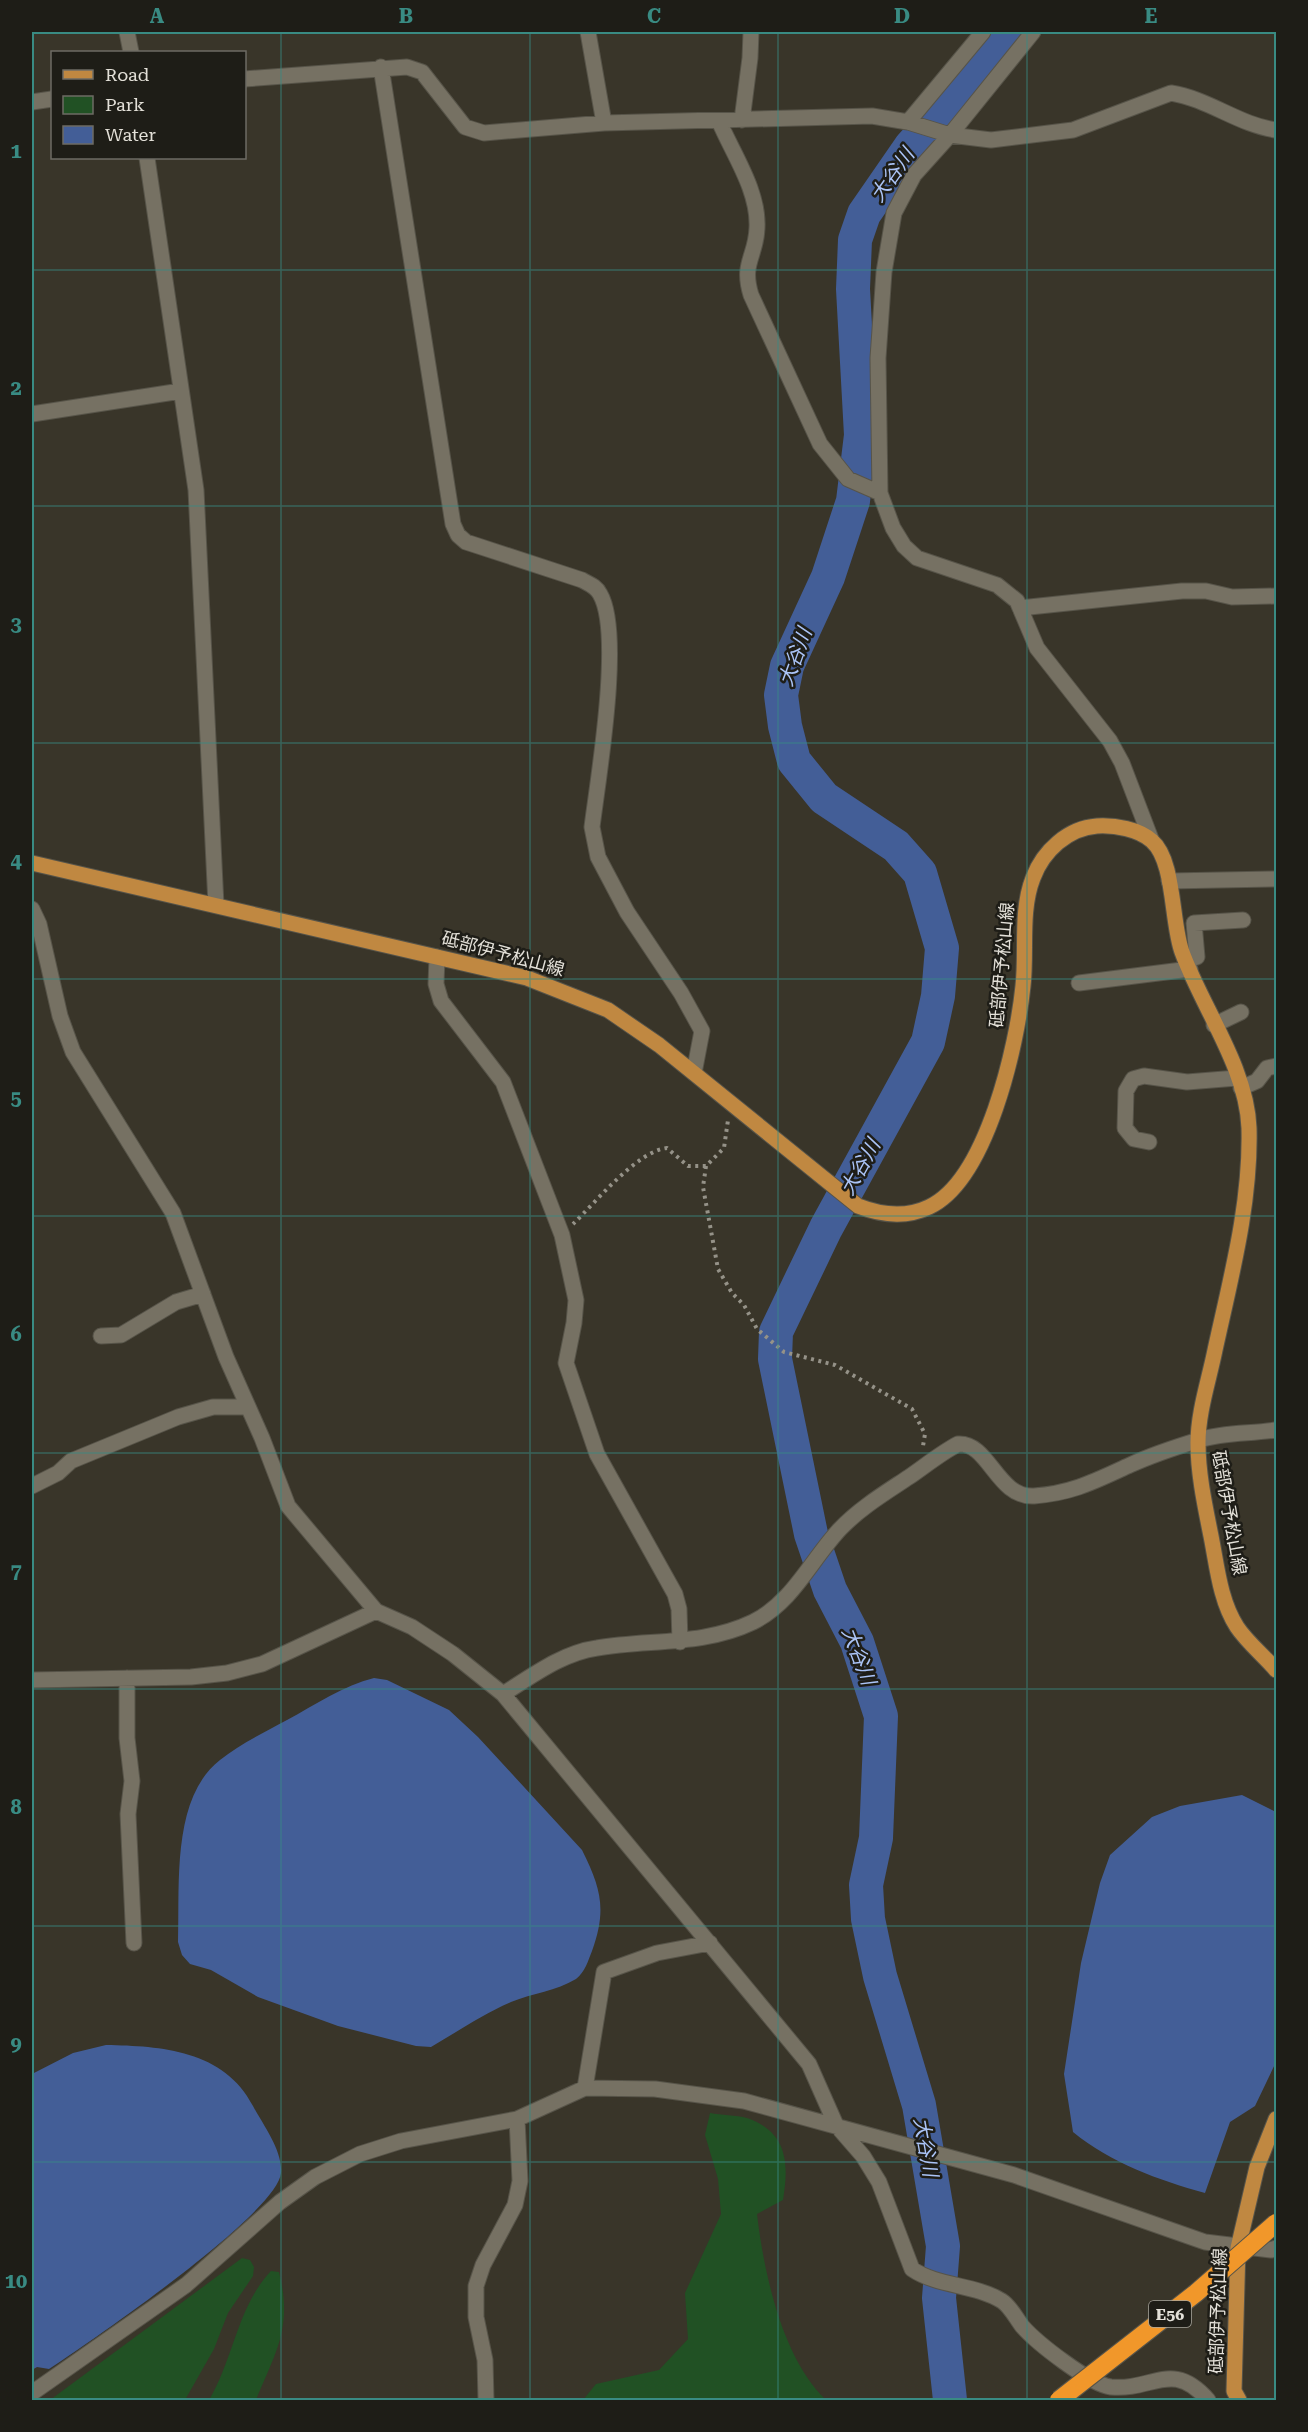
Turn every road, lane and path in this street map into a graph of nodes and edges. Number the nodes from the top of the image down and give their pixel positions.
1 (127, 32) edge
2 (588, 32) edge
3 (751, 32) edge
4 (983, 32) edge
5 (1033, 32) edge
6 (131, 51) edge
7 (381, 67) junction
8 (246, 79) edge
9 (51, 99) edge
10 (32, 102) edge
11 (742, 120) junction
12 (719, 121) junction
13 (908, 122) junction
14 (604, 123) junction
15 (1276, 130) edge
16 (950, 135) junction
17 (147, 159) edge
18 (181, 391) junction
19 (32, 414) edge
20 (873, 490) junction
21 (1276, 596) edge
22 (1020, 608) junction
23 (1151, 839) junction
24 (32, 863) edge
25 (1276, 879) edge
26 (1168, 881) junction
27 (216, 905) junction
28 (32, 909) edge
29 (1243, 920) dead end
30 (437, 957) junction
31 (1188, 965) junction
32 (1079, 982) dead end
33 (1241, 1012) dead end
34 (1214, 1025) junction
35 (1276, 1066) edge
36 (694, 1073) junction
37 (1239, 1083) junction
38 (731, 1103) junction
39 (1149, 1142) dead end
40 (706, 1166) junction
41 (562, 1235) junction
42 (203, 1294) junction
43 (101, 1336) dead end
44 (248, 1407) junction
45 (1276, 1430) edge
46 (1198, 1440) junction
47 (926, 1465) junction
48 (32, 1486) edge
49 (376, 1611) junction
50 (680, 1642) junction
51 (1276, 1670) edge
52 (127, 1678) junction
53 (32, 1680) edge
54 (503, 1694) junction
55 (134, 1943) dead end
56 (710, 1943) junction
57 (585, 2088) junction
58 (518, 2119) junction
59 (1276, 2119) edge
60 (836, 2125) junction
61 (1276, 2223) edge
62 (1238, 2247) junction
63 (1276, 2248) edge
64 (32, 2393) edge
65 (486, 2400) edge
66 (1059, 2400) edge
67 (1208, 2400) edge
68 (1239, 2400) edge

1 - 6 street
2 - 14 street
3 - 11 street
4 - 13 street
5 - 16 street
7 - 8 street
7 - 14 street
7 - 36 street
9 - 10 street
11 - 12 street
11 - 13 street
12 - 14 street
12 - 20 street
13 - 16 street
15 - 16 street
16 - 20 street
17 - 18 street
18 - 19 street
18 - 27 street
20 - 22 street
21 - 22 street
22 - 23 street
23 - 26 main road, 砥部伊予松山線
23 - 38 main road, 砥部伊予松山線
24 - 27 main road, 砥部伊予松山線
25 - 26 street
26 - 31 main road, 砥部伊予松山線
27 - 30 main road, 砥部伊予松山線
28 - 42 street
29 - 31 street
30 - 36 main road, 砥部伊予松山線
30 - 41 street
31 - 32 street
31 - 34 main road, 砥部伊予松山線
33 - 34 street
34 - 37 main road, 砥部伊予松山線
35 - 37 street
36 - 38 main road, 砥部伊予松山線
37 - 39 street
37 - 46 main road, 砥部伊予松山線
38 - 40 path
40 - 41 path
40 - 47 path
41 - 50 street
42 - 43 street
42 - 44 street
44 - 48 street
44 - 49 street
45 - 46 street
46 - 47 street
46 - 51 main road, 砥部伊予松山線
47 - 50 street
49 - 52 street
49 - 54 street
50 - 54 street
52 - 53 street
52 - 55 street
54 - 56 street
56 - 57 street
56 - 60 street
57 - 58 street
57 - 60 street
58 - 64 street
58 - 65 street
59 - 62 main road, 砥部伊予松山線
60 - 62 street
60 - 67 street
61 - 66 highway, E56, bridge
62 - 63 street
62 - 68 main road, 砥部伊予松山線

